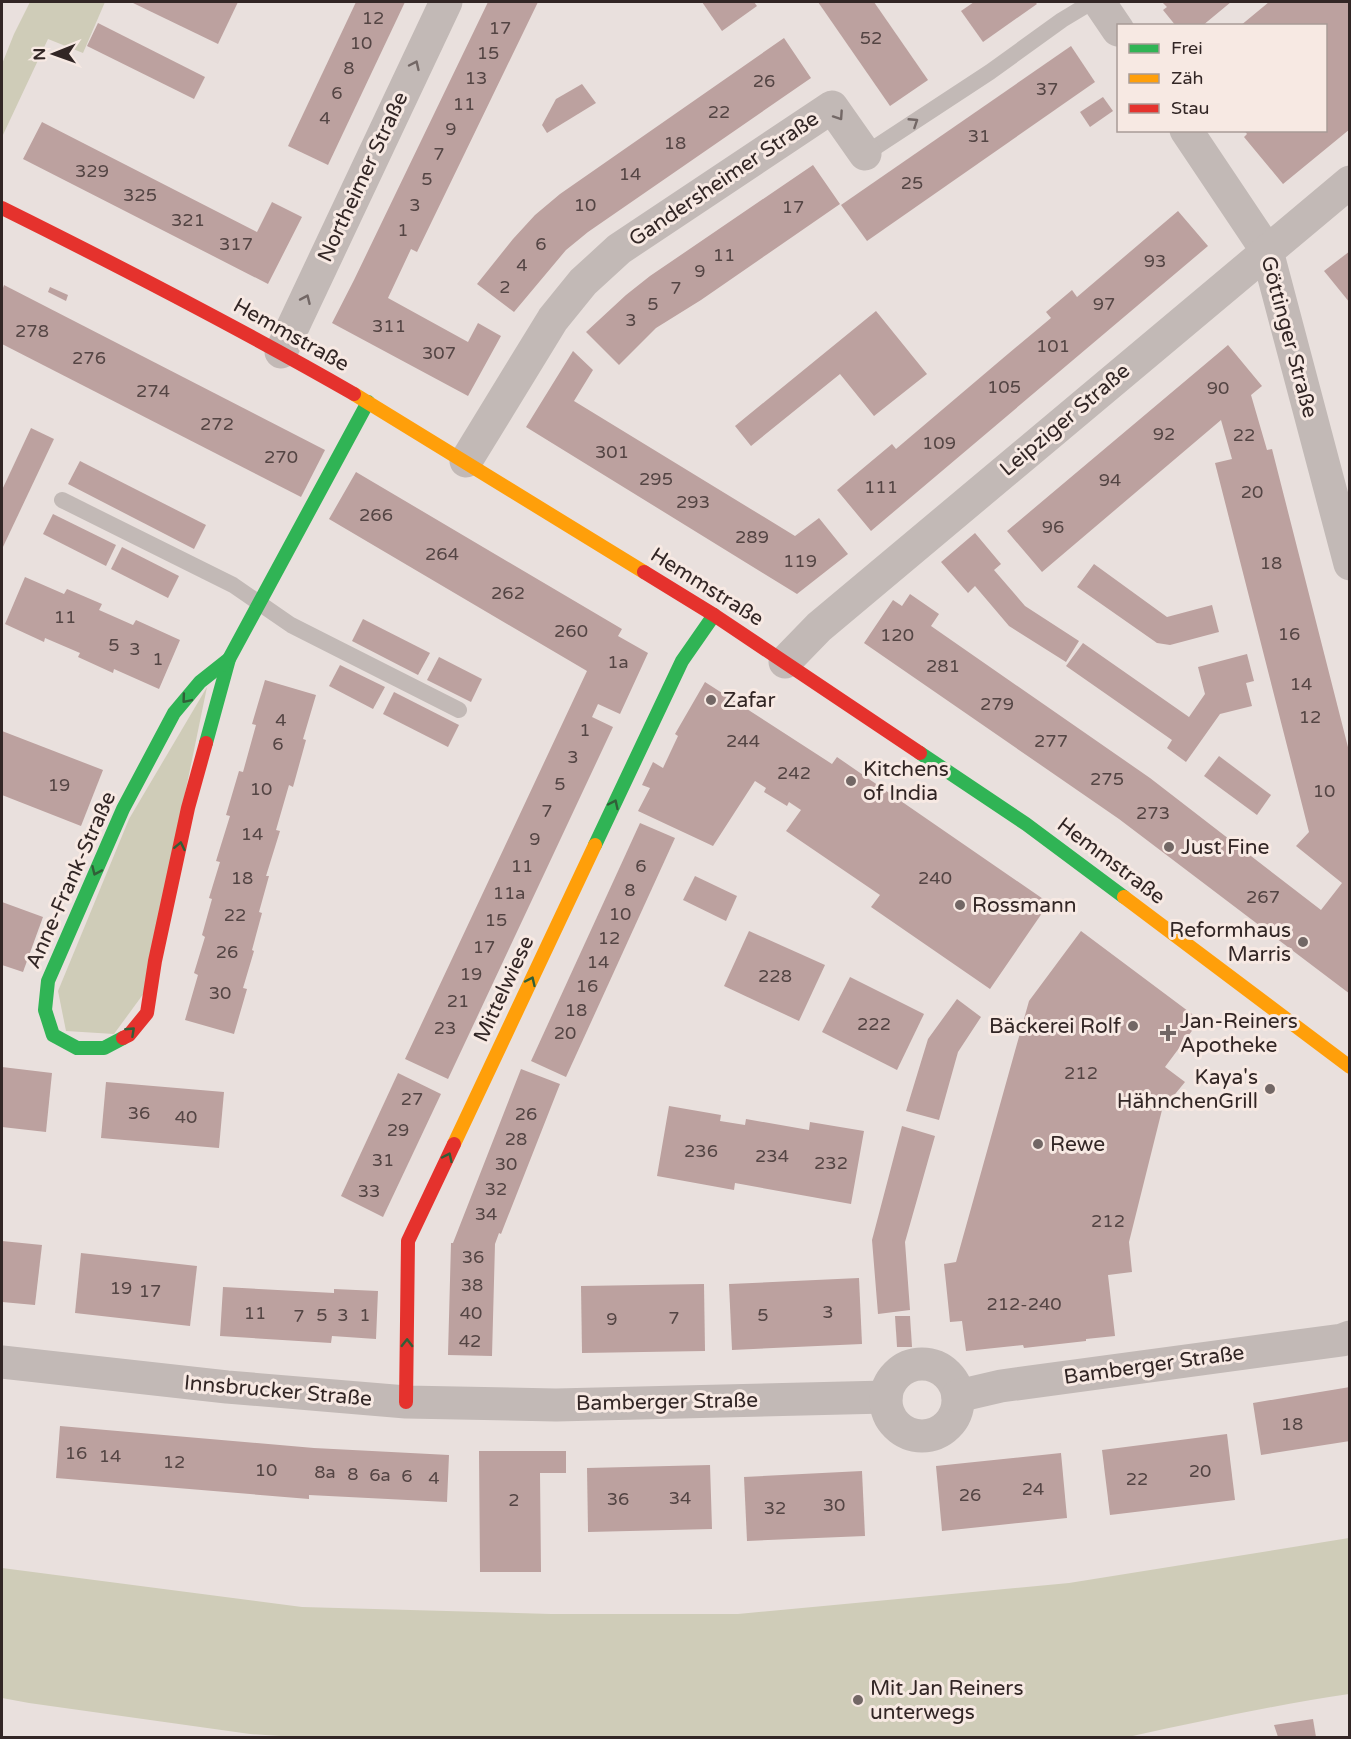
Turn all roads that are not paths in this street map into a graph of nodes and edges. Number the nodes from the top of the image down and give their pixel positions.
1 (446, 2) edge
2 (1092, 2) edge
3 (1099, 2) edge
4 (1117, 27) edge
5 (1187, 132) edge
6 (865, 154) joint
7 (1350, 182) edge
8 (2, 208) edge
9 (1267, 251) junction
10 (281, 352) junction
11 (368, 402) junction
12 (466, 461) junction
13 (62, 500) dead end
14 (1345, 527) edge
15 (1350, 564) edge
16 (259, 604) junction
17 (714, 615) junction
18 (229, 659) junction
19 (785, 662) junction
20 (459, 710) dead end
21 (1350, 1066) edge
22 (1350, 1337) edge
23 (2, 1362) edge
24 (958, 1396) junction
25 (886, 1397) junction
26 (406, 1402) junction
27 (556, 1405) joint

10 -> 1 street, Northeimer Straße
6 -> 2 lane, Gandersheimer Straße
3 - 4 street
5 - 9 street, Göttinger Straße
12 -> 6 street, Gandersheimer Straße
7 - 9 street, Leipziger Straße
8 - 10 street, Hemmstraße
9 - 14 street, Göttinger Straße
9 - 19 street, Leipziger Straße
10 - 11 street, Hemmstraße
11 - 12 street, Hemmstraße
11 - 16 street, Anne-Frank-Straße
12 - 17 street, Hemmstraße
13 - 16 lane
14 - 15 street, Göttinger Straße
16 - 18 street, Anne-Frank-Straße
16 - 20 lane
17 - 19 street, Hemmstraße
26 -> 17 street, Mittelwiese
18 -> 18 street, Anne-Frank-Straße
19 - 21 street, Hemmstraße
22 - 24 street, Bamberger Straße
23 - 26 street, Innsbrucker Straße
24 - 25 street
24 - 25 street
25 - 27 street, Bamberger Straße
26 - 27 street, Innsbrucker Straße

